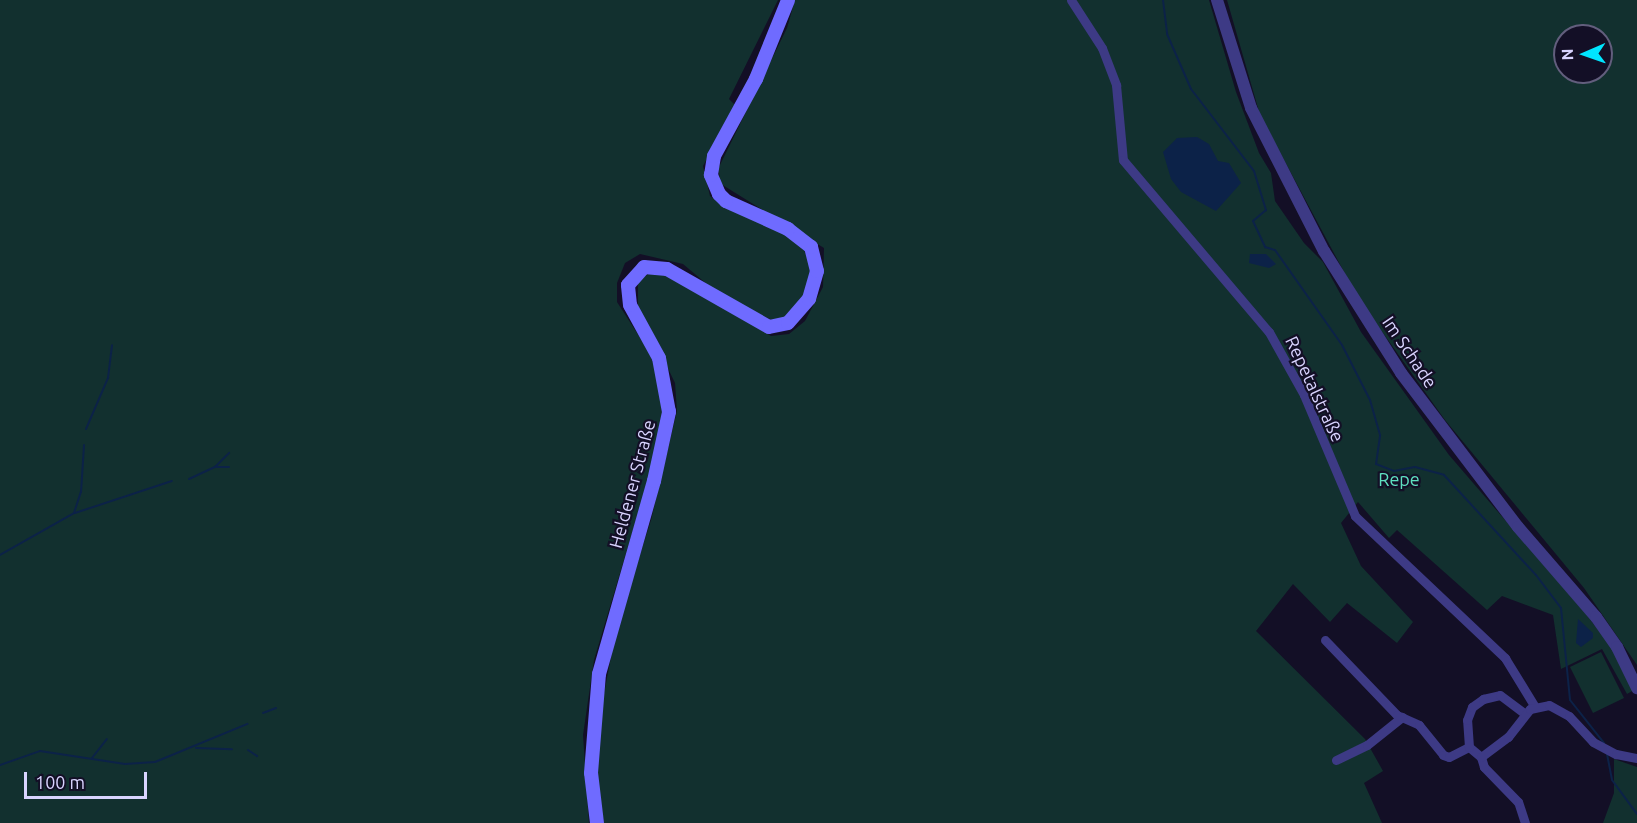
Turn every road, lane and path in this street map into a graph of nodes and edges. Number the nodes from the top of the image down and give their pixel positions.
1 (788, 0) edge
2 (1071, 0) edge
3 (1217, 0) edge
4 (1325, 640) dead end
5 (1637, 688) edge
6 (1535, 707) junction
7 (1525, 714) junction
8 (1402, 717) junction
9 (1469, 747) junction
10 (1481, 757) junction
11 (1637, 758) edge
12 (1336, 760) dead end
13 (597, 823) edge
14 (1525, 823) edge

1 - 13 main road, Heldener Straße
2 - 6 street, Repetalstraße
3 - 5 street, Im Schade
4 - 8 street
6 - 7 street
6 - 11 street
7 - 9 street
7 - 10 street
8 - 9 street
8 - 12 street
9 - 10 street
10 - 14 street

